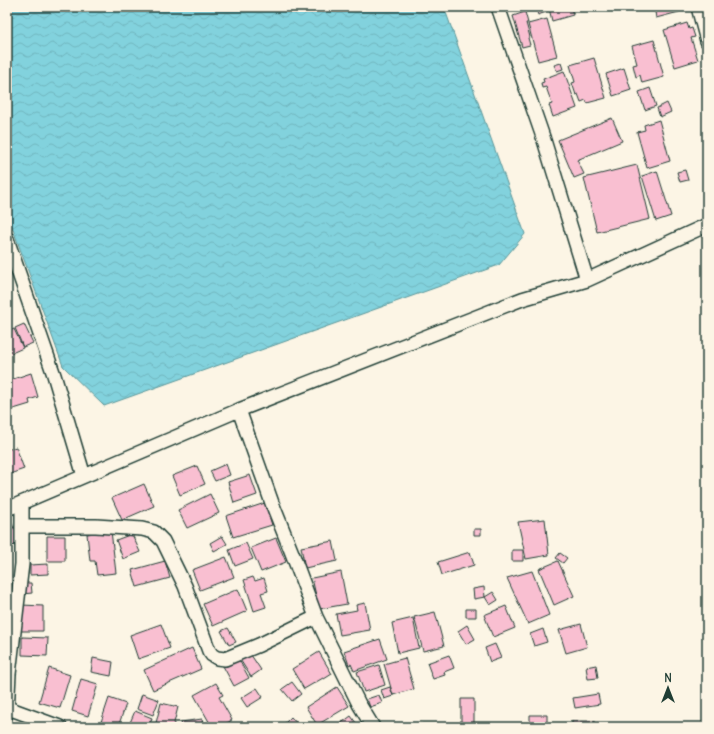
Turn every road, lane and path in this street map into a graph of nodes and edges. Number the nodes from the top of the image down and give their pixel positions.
1 (698, 7) edge
2 (502, 8) edge
3 (707, 41) edge
4 (707, 225) edge
5 (7, 239) edge
6 (587, 280) junction
7 (239, 410) junction
8 (84, 476) junction
9 (22, 503) junction
10 (7, 509) edge
11 (22, 526) junction
12 (316, 617) junction
13 (7, 711) edge
14 (60, 727) edge
15 (373, 727) edge

1 - 3 street
2 - 6 street
4 - 6 street
5 - 8 street
6 - 7 street
7 - 8 street
7 - 12 street
8 - 9 street
9 - 10 street
9 - 11 street
11 - 12 street
11 - 13 street
12 - 15 street
13 - 14 street

